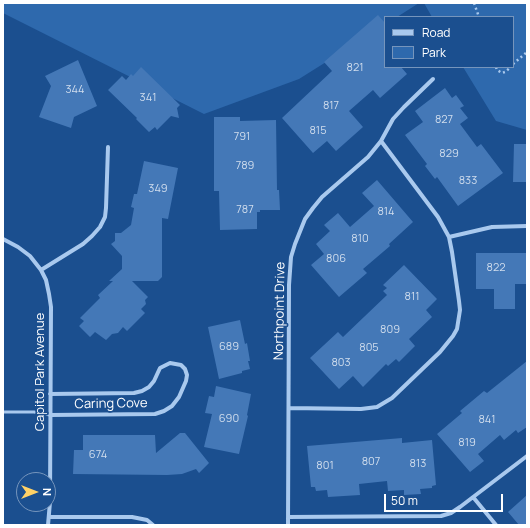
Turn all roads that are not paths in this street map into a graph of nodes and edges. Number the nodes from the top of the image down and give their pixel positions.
1 (433, 79) dead end
2 (380, 141) junction
3 (108, 147) dead end
4 (527, 226) edge
5 (449, 237) junction
6 (3, 240) edge
7 (41, 270) junction
8 (50, 394) junction
9 (289, 408) junction
10 (3, 412) edge
11 (50, 415) junction
12 (527, 456) edge
13 (473, 497) junction
14 (49, 517) junction
15 (288, 517) junction
16 (48, 525) edge
17 (154, 525) edge
18 (288, 525) edge
19 (496, 525) edge

1 - 2 street, Northpoint Drive
2 - 5 street
2 - 9 street, Northpoint Drive
3 - 7 street
4 - 5 street
5 - 9 street
6 - 7 street, Capitol Park Avenue
7 - 8 street, Capitol Park Avenue
8 - 11 street, Capitol Park Avenue
8 - 11 street, Caring Cove
9 - 15 street, Northpoint Drive
10 - 11 lane
11 - 14 street, Capitol Park Avenue
12 - 13 street
13 - 15 street
13 - 19 street
14 - 16 street, Capitol Park Avenue
14 - 17 street
15 - 18 street, Northpoint Drive

